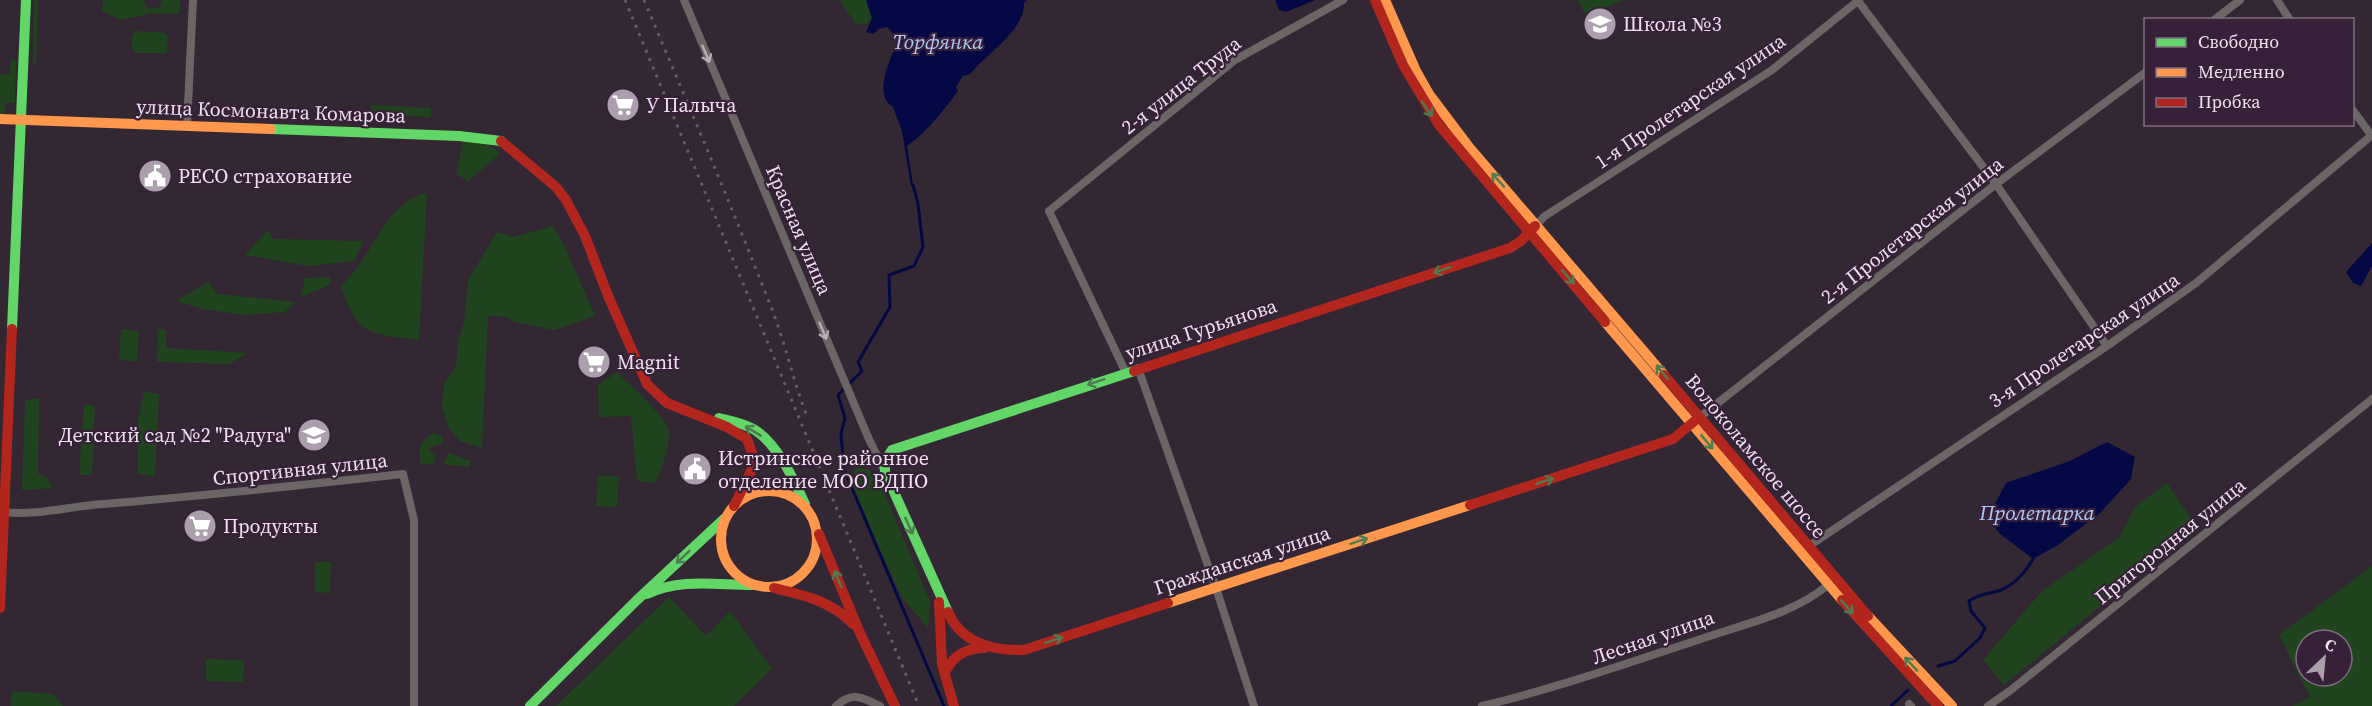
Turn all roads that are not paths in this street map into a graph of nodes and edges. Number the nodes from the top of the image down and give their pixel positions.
1 (26, 0) edge
2 (193, 0) edge
3 (684, 0) edge
4 (1342, 0) edge
5 (1375, 0) edge
6 (1385, 0) edge
7 (1858, 0) edge
8 (2240, 0) edge
9 (2277, 0) edge
10 (2217, 18) edge
11 (2289, 18) edge
12 (2144, 73) edge
13 (2354, 112) edge
14 (0, 119) edge
15 (21, 119) junction
16 (187, 126) junction
17 (2372, 135) edge
18 (1996, 184) junction
19 (1533, 228) junction
20 (2107, 346) junction
21 (1138, 369) junction
22 (1126, 373) junction
23 (2372, 399) edge
24 (701, 415) junction
25 (1696, 421) junction
26 (885, 472) junction
27 (734, 506) junction
28 (4, 512) junction
29 (809, 513) junction
30 (726, 517) junction
31 (816, 528) junction
32 (1804, 549) junction
33 (755, 585) junction
34 (1827, 585) junction
35 (771, 587) junction
36 (936, 587) junction
37 (1216, 588) junction
38 (637, 600) junction
39 (0, 608) edge
40 (859, 631) junction
41 (993, 650) junction
42 (945, 672) junction
43 (414, 706) edge
44 (530, 706) edge
45 (836, 706) edge
46 (880, 706) edge
47 (895, 706) edge
48 (954, 706) edge
49 (1254, 706) edge
50 (1482, 706) edge
51 (1938, 706) edge
52 (1952, 706) edge
53 (1988, 706) edge

1 - 15 street
2 - 16 street
3 -> 26 street, Красная улица
4 - 22 street, 2-я улица Труда
5 -> 19 street
19 -> 6 street
7 - 18 street
7 - 19 street, 1-я Пролетарская улица
8 - 10 street
9 - 11 street
12 - 18 street, 2-я Пролетарская улица
13 - 17 street
14 - 15 street, улица Космонавта Комарова
15 - 16 street, улица Космонавта Комарова
15 - 28 street
16 - 24 street, улица Космонавта Комарова
17 - 20 street, 3-я Пролетарская улица
18 - 20 street
18 - 25 street, 2-я Пролетарская улица
19 -> 21 street, улица Гурьянова
19 - 25 street, Волоколамское шоссе
20 - 32 street, 3-я Пролетарская улица
21 - 22 street, улица Гурьянова
21 - 37 street
22 -> 26 street, улица Гурьянова
23 - 53 street, Пригородная улица
24 - 27 street
29 -> 24 street
25 - 32 street, Волоколамское шоссе
37 -> 25 street, Гражданская улица
26 -> 36 street, Гражданская улица
27 - 29 street
27 - 30 street
28 - 39 street
28 - 43 street, Спортивная улица
29 - 31 street
30 - 33 street
30 -> 38 street
31 - 35 street
40 -> 31 street
32 - 34 street, Волоколамское шоссе
52 -> 32 street, Волоколамское шоссе
33 - 35 street
33 - 38 street
34 - 50 street, Лесная улица
34 -> 51 street, Волоколамское шоссе
35 - 40 street
36 - 41 street, Гражданская улица
36 - 42 street
41 -> 37 street, Гражданская улица
37 - 49 street
38 - 44 street
40 - 47 street
41 - 42 street
42 - 48 street
45 - 46 street

